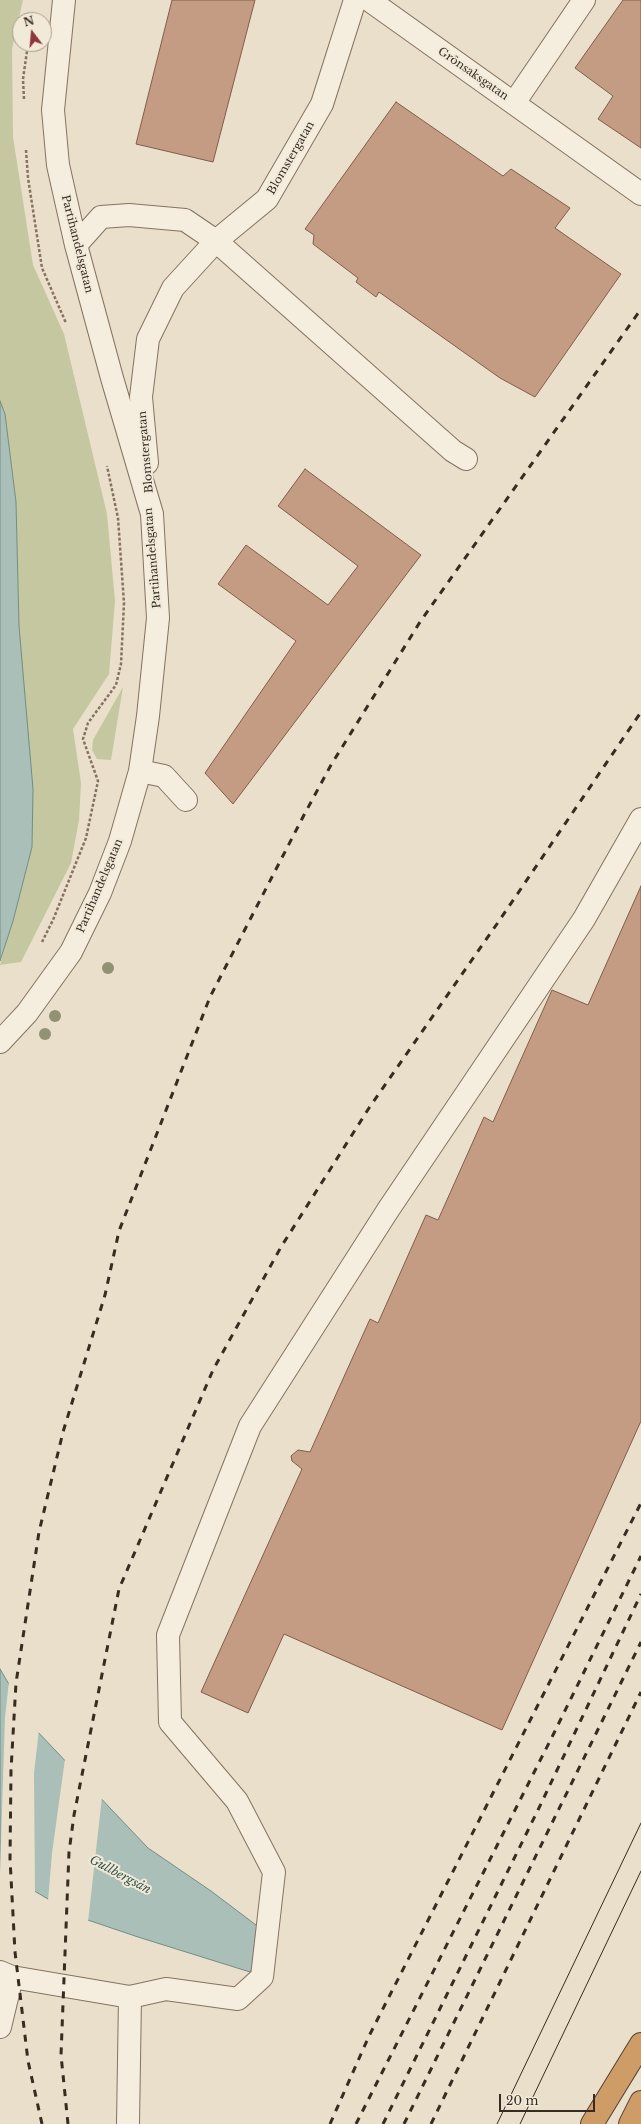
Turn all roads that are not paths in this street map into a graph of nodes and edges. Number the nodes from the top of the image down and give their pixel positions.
1 (64, 0) edge
2 (354, 0) edge
3 (369, 0) edge
4 (584, 0) edge
5 (514, 103) junction
6 (641, 194) edge
7 (216, 241) junction
8 (76, 245) junction
9 (459, 455) dead end
10 (152, 514) junction
11 (140, 771) junction
12 (186, 800) dead end
13 (641, 818) edge
14 (0, 1042) edge
15 (6, 1974) edge
16 (130, 1997) junction
17 (0, 2027) edge
18 (641, 2044) edge
19 (641, 2102) edge
20 (128, 2124) edge
21 (592, 2124) edge
22 (630, 2124) edge

1 - 8 street, Partihandelsgatan
2 - 7 street, Blomstergatan
3 - 5 street, Grönsaksgatan
4 - 5 street, Grönsaksgatan
5 - 6 street
7 - 8 street
7 - 9 street
7 - 10 street, Blomstergatan
8 - 10 street, Partihandelsgatan
10 - 11 street, Partihandelsgatan
11 - 12 street
11 - 14 street, Partihandelsgatan
13 - 16 street
15 - 16 street
15 - 17 street
16 - 20 street
18 - 21 highway
19 - 22 highway

